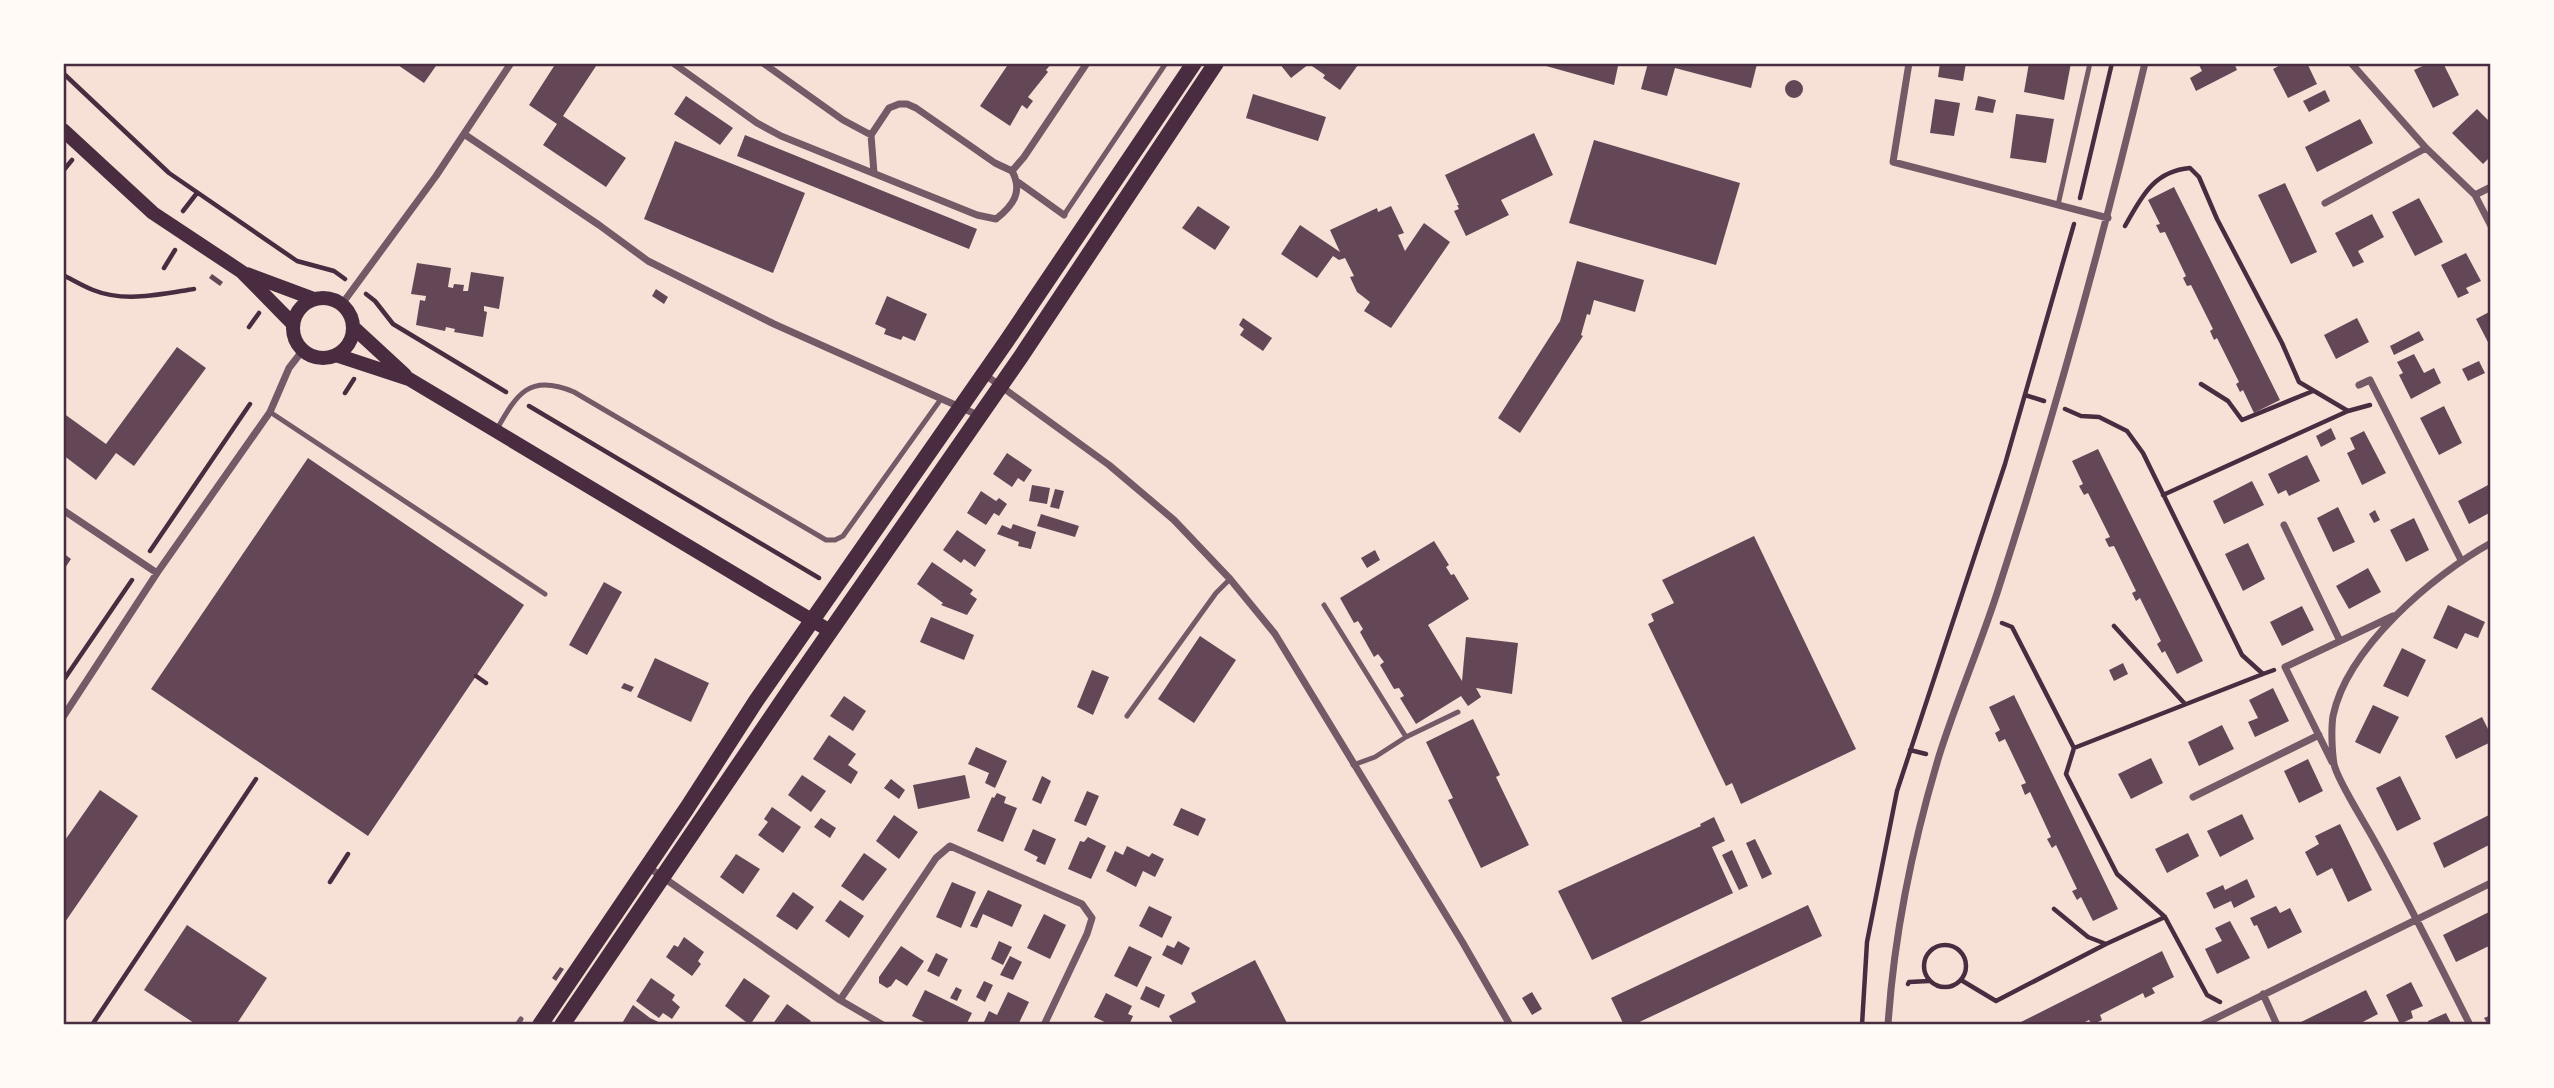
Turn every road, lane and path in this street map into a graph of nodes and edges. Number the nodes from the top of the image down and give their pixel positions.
1 (510, 63) edge
2 (673, 63) edge
3 (763, 63) edge
4 (1087, 63) edge
5 (1166, 63) edge
6 (1194, 63) edge
7 (1216, 63) edge
8 (1909, 63) edge
9 (2090, 63) edge
10 (2112, 63) edge
11 (2145, 63) edge
12 (2351, 63) edge
13 (63, 73) edge
14 (63, 130) edge
15 (464, 134) junction
16 (871, 135) junction
17 (2426, 148) junction
18 (1012, 171) junction
19 (874, 173) junction
20 (1018, 183) junction
21 (2491, 187) edge
22 (2475, 195) junction
23 (2325, 203) dead end
24 (2058, 205) junction
25 (2077, 210) junction
26 (1064, 215) joint
27 (2108, 218) junction
28 (2125, 226) dead end
29 (2491, 226) edge
30 (242, 272) junction
31 (63, 275) edge
32 (355, 285) junction
33 (194, 289) dead end
34 (314, 299) junction
35 (342, 304) junction
36 (293, 324) junction
37 (354, 327) junction
38 (303, 350) junction
39 (336, 355) junction
40 (984, 374) junction
41 (409, 379) junction
42 (2201, 384) dead end
43 (2359, 385) dead end
44 (1000, 386) junction
45 (2313, 391) junction
46 (515, 398) junction
47 (941, 398) junction
48 (2381, 402) junction
49 (250, 404) dead end
50 (2055, 405) junction
51 (961, 408) junction
52 (2348, 411) junction
53 (270, 412) junction
54 (979, 416) junction
55 (496, 430) junction
56 (2163, 495) junction
57 (63, 510) edge
58 (2284, 525) dead end
59 (2491, 543) edge
60 (135, 559) junction
61 (2460, 560) junction
62 (157, 573) junction
63 (1230, 579) junction
64 (836, 588) junction
65 (545, 594) dead end
66 (1324, 605) dead end
67 (2398, 613) junction
68 (1988, 617) junction
69 (813, 621) junction
70 (2114, 625) dead end
71 (831, 631) junction
72 (2340, 641) junction
73 (2284, 667) junction
74 (2263, 674) junction
75 (476, 676) dead end
76 (63, 681) edge
77 (486, 683) dead end
78 (2185, 704) junction
79 (1458, 712) dead end
80 (1127, 716) dead end
81 (63, 717) edge
82 (2319, 735) junction
83 (1406, 737) junction
84 (2074, 748) junction
85 (1353, 765) junction
86 (2334, 766) junction
87 (256, 779) dead end
88 (2193, 797) dead end
89 (348, 854) dead end
90 (647, 866) junction
91 (663, 877) junction
92 (330, 882) dead end
93 (2491, 883) edge
94 (2054, 909) dead end
95 (2165, 916) junction
96 (2417, 919) junction
97 (2106, 944) junction
98 (1961, 980) junction
99 (2263, 994) junction
100 (840, 1000) junction
101 (2233, 1009) junction
102 (92, 1025) edge
103 (540, 1025) edge
104 (562, 1025) edge
105 (883, 1025) edge
106 (1044, 1025) edge
107 (1510, 1025) edge
108 (1862, 1025) edge
109 (1888, 1025) edge
110 (2202, 1025) edge
111 (2277, 1025) edge
112 (2470, 1025) edge

1 - 15 street
2 - 19 street
3 - 16 street
4 - 18 street
5 - 26 lane
6 - 40 main road
7 - 44 main road
8 - 24 street
9 - 24 lane
10 - 25 path
11 - 27 street
12 - 17 street
13 - 32 path
14 - 30 main road
15 - 32 street
15 - 47 street
16 - 18 street
16 - 19 street
17 - 22 street
17 - 23 street
18 - 20 street
19 - 20 street
20 - 26 street
21 - 22 street
22 - 29 street
24 - 25 street
25 - 27 street
25 - 108 path
27 - 50 street
28 - 45 path
30 - 34 main road
30 - 36 main road
31 - 33 path
32 - 35 street
32 - 46 path
34 - 35 main road
34 - 36 main road
35 - 37 main road
36 - 38 main road
37 - 39 main road
37 - 41 main road
38 - 39 main road
38 - 53 street
39 - 41 main road
40 - 44 street
40 - 51 main road
41 - 55 main road
42 - 45 path
43 - 48 street
44 - 54 main road
44 - 63 street
45 - 52 path
46 - 47 lane
46 - 55 lane
46 - 64 path
47 - 51 street
48 - 52 path
48 - 61 street
49 - 60 path
50 - 56 path
50 - 68 street
51 - 54 street
51 - 64 main road
52 - 56 path
53 - 62 street
53 - 65 lane
54 - 71 main road
55 - 69 main road
56 - 74 path
57 - 60 street
58 - 72 street
59 - 61 street
60 - 62 street
60 - 76 path
61 - 67 street
62 - 81 street
63 - 80 lane
63 - 85 street
64 - 69 main road
66 - 83 lane
67 - 72 street
67 - 86 street
68 - 84 path
68 - 109 street
69 - 71 main road
69 - 90 main road
70 - 78 path
71 - 91 main road
72 - 73 street
73 - 74 path
73 - 82 street
74 - 78 path
75 - 77 path
78 - 84 path
79 - 83 lane
82 - 86 street
82 - 88 street
83 - 85 lane
84 - 95 path
85 - 107 street
86 - 96 street
87 - 102 path
89 - 92 path
90 - 91 street
90 - 103 main road
91 - 100 street
91 - 104 main road
93 - 96 street
94 - 97 path
95 - 97 path
95 - 101 path
96 - 99 street
96 - 112 street
97 - 98 path
98 - 98 path
99 - 101 street
99 - 111 street
100 - 105 street
100 - 106 street
101 - 110 street

